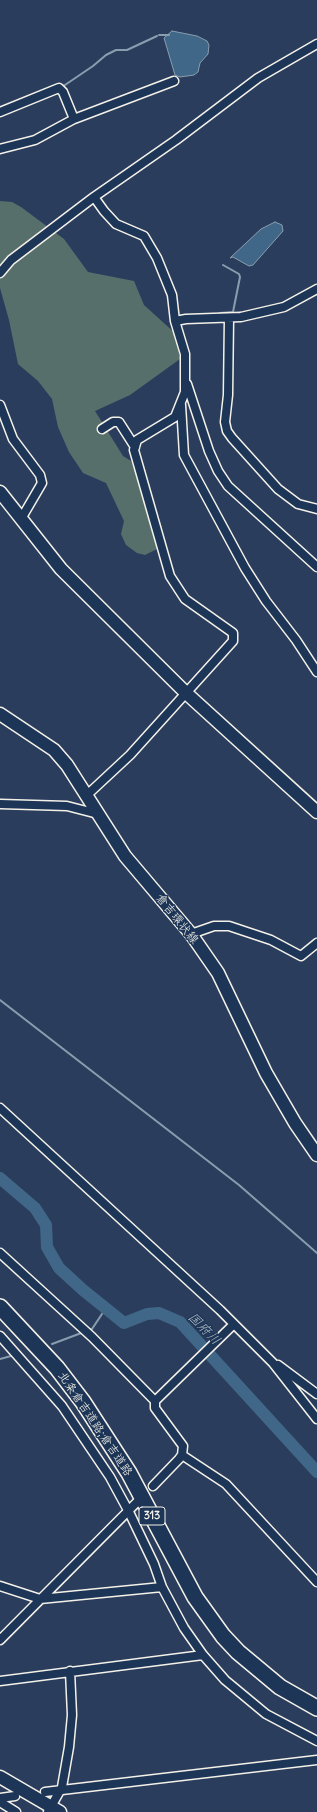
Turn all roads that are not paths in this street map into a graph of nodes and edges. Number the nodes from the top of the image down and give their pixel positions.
1 (317, 44) edge
2 (174, 82) dead end
3 (0, 112) edge
4 (74, 119) junction
5 (0, 148) edge
6 (94, 197) junction
7 (0, 274) edge
8 (317, 289) edge
9 (229, 318) junction
10 (175, 321) junction
11 (185, 381) junction
12 (0, 405) edge
13 (181, 405) junction
14 (102, 429) dead end
15 (135, 447) junction
16 (0, 492) edge
17 (317, 509) edge
18 (21, 518) junction
19 (317, 567) edge
20 (317, 672) edge
21 (185, 692) junction
22 (0, 714) edge
23 (87, 795) junction
24 (0, 804) edge
25 (317, 812) edge
26 (98, 814) junction
27 (191, 934) junction
28 (317, 943) edge
29 (0, 1108) edge
30 (317, 1155) edge
31 (0, 1253) edge
32 (0, 1296) edge
33 (0, 1307) edge
34 (234, 1324) junction
35 (0, 1336) edge
36 (273, 1363) junction
37 (317, 1394) edge
38 (156, 1399) junction
39 (317, 1419) edge
40 (182, 1455) junction
41 (152, 1486) dead end
42 (138, 1501) dead end
43 (129, 1512) junction
44 (317, 1582) edge
45 (0, 1586) edge
46 (162, 1587) junction
47 (40, 1599) junction
48 (0, 1640) edge
49 (203, 1655) junction
50 (70, 1671) junction
51 (0, 1681) edge
52 (317, 1698) edge
53 (317, 1708) edge
54 (317, 1741) edge
55 (317, 1760) edge
56 (0, 1777) edge
57 (61, 1790) junction
58 (44, 1792) dead end
59 (15, 1796) dead end
60 (0, 1798) edge
61 (0, 1802) edge
62 (53, 1810) edge
63 (16, 1812) edge

1 - 6 street
2 - 4 street
3 - 4 street
4 - 5 street
6 - 7 street
6 - 10 street
8 - 9 street
9 - 10 street
9 - 17 street
10 - 11 street
11 - 13 street
11 - 19 street
12 - 18 street
13 - 15 street
13 - 20 street
14 - 15 street
15 - 21 street
16 - 18 main road
18 - 21 main road
21 - 23 street
21 - 25 main road
22 - 23 main road, 倉吉環状線
23 - 26 main road, 倉吉環状線
24 - 26 street
26 - 27 main road, 倉吉環状線
27 - 28 street
27 - 30 main road, 倉吉環状線
29 - 34 street
31 - 38 street
32 - 52 highway, 北条倉吉道路;倉吉道路 / 313
33 - 53 highway, 北条倉吉道路;倉吉道路 / 313
34 - 36 street
34 - 38 street
35 - 43 street
36 - 37 street
36 - 39 street
38 - 40 street
40 - 41 street
40 - 44 street
42 - 43 street
43 - 46 street
43 - 47 street
45 - 47 street
46 - 47 street
46 - 49 street
47 - 48 street
49 - 50 street
49 - 54 street
50 - 51 street
50 - 57 street
55 - 57 street
56 - 62 main road
57 - 58 street
57 - 62 street
59 - 60 street
61 - 63 street

